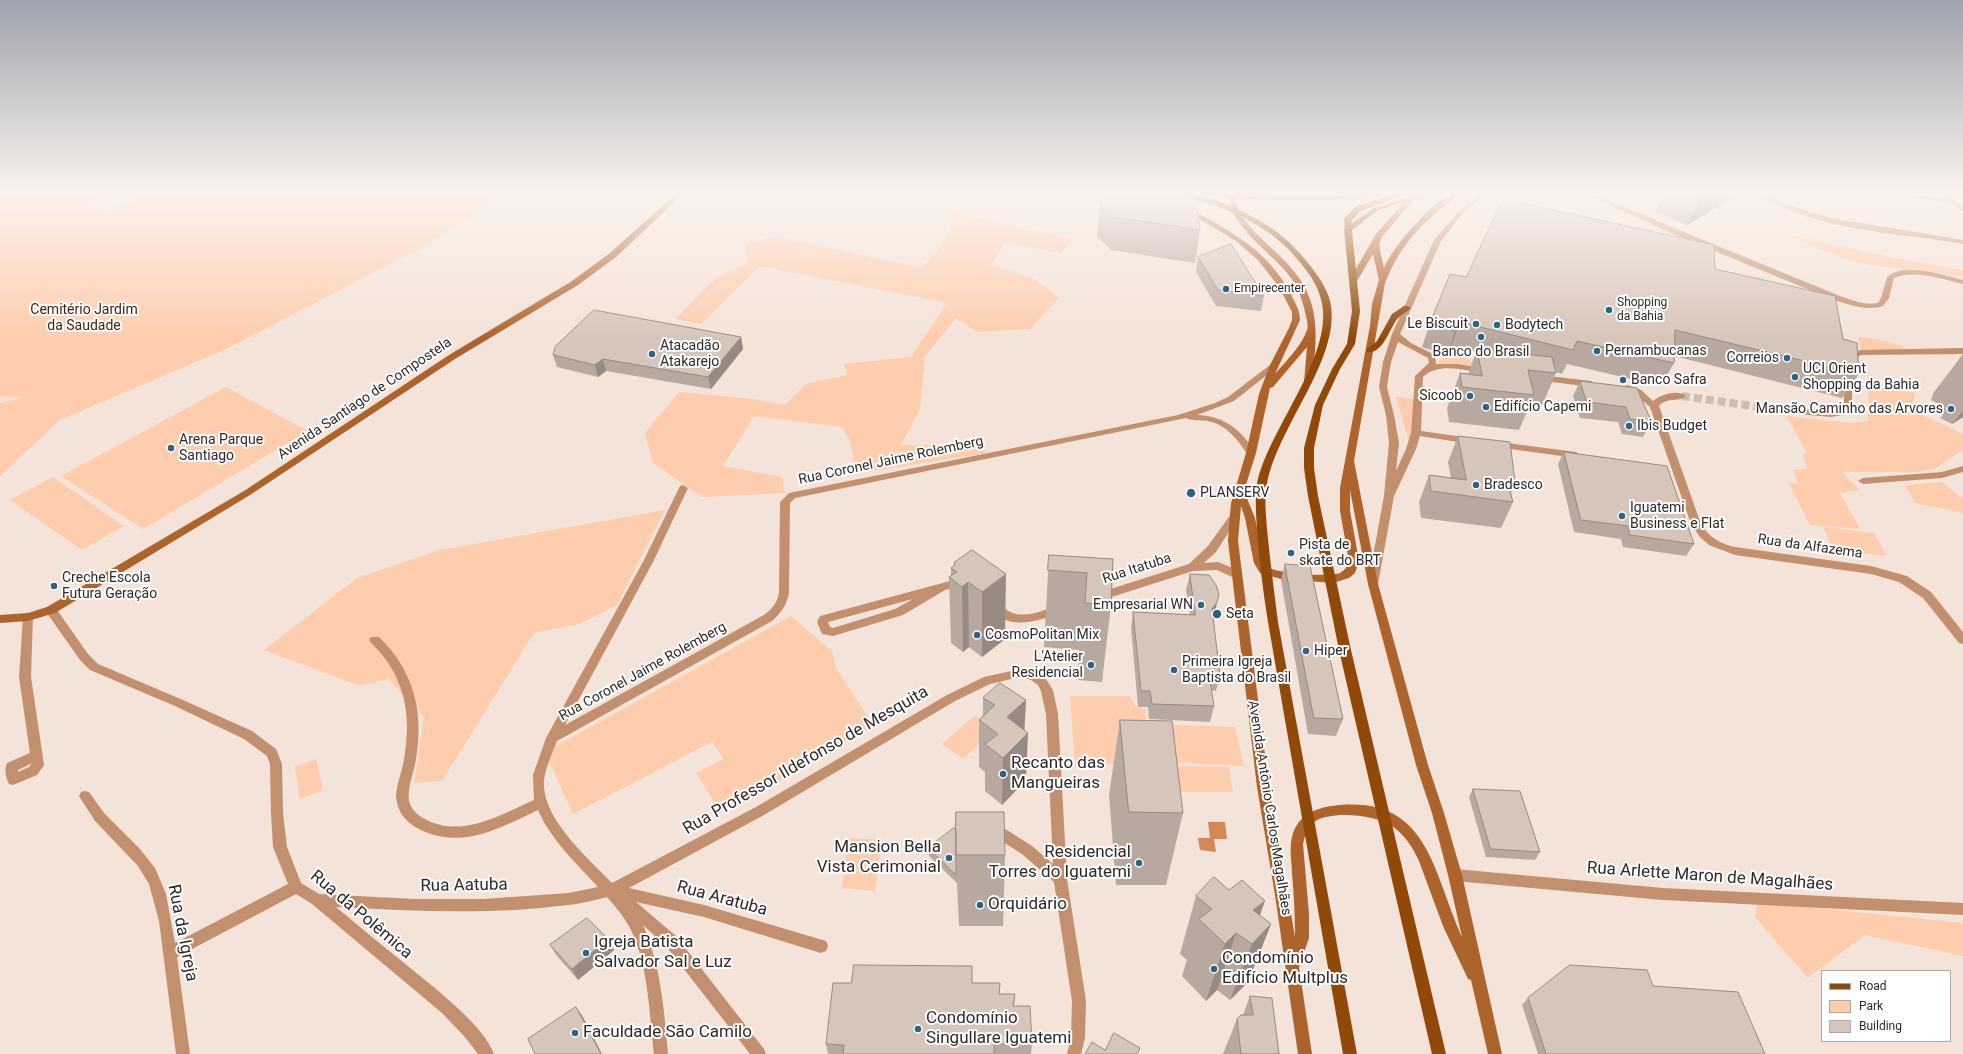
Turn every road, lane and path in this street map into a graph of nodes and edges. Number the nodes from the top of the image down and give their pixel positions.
1 (628, 241) edge
2 (1241, 241) edge
3 (1262, 241) edge
4 (1285, 241) edge
5 (1349, 241) edge
6 (1377, 241) edge
7 (1403, 241) edge
8 (1437, 241) edge
9 (1698, 241) edge
10 (1375, 245) junction
11 (1354, 279) junction
12 (1382, 280) junction
13 (1963, 282) edge
14 (1407, 308) junction
15 (1311, 330) junction
16 (1396, 334) junction
17 (1370, 350) junction
18 (1963, 351) edge
19 (1274, 365) junction
20 (1428, 368) junction
21 (1493, 372) edge
22 (1531, 377) edge
23 (1308, 382) junction
24 (1602, 385) edge
25 (1616, 386) edge
26 (1263, 394) junction
27 (1682, 396) tunnel mouth
28 (1654, 406) junction
29 (1766, 408) tunnel mouth
30 (1180, 417) junction
31 (1416, 433) junction
32 (1251, 453) junction
33 (1582, 456) edge
34 (1349, 461) junction
35 (1661, 466) edge
36 (1677, 468) junction
37 (1963, 469) edge
38 (1863, 481) dead end
39 (683, 488) dead end
40 (1239, 489) junction
41 (1389, 496) junction
42 (1234, 516) junction
43 (1193, 567) junction
44 (1236, 574) junction
45 (972, 580) edge
46 (1373, 584) junction
47 (942, 587) junction
48 (992, 600) edge
49 (1086, 601) edge
50 (1066, 607) edge
51 (51, 610) junction
52 (28, 617) junction
53 (0, 619) edge
54 (374, 640) dead end
55 (1963, 640) edge
56 (552, 738) junction
57 (36, 756) dead end
58 (85, 796) dead end
59 (540, 803) junction
60 (985, 824) edge
61 (1455, 875) junction
62 (1060, 879) junction
63 (296, 887) junction
64 (612, 890) junction
65 (317, 900) junction
66 (1963, 909) edge
67 (821, 946) dead end
68 (170, 953) junction
69 (1293, 967) junction
70 (1478, 984) junction
71 (183, 1054) edge
72 (487, 1054) edge
73 (661, 1054) edge
74 (759, 1054) edge
75 (1074, 1054) edge
76 (1305, 1054) edge
77 (1350, 1054) edge
78 (1439, 1054) edge
79 (1495, 1054) edge

1 - 51 main road, Avenida Santiago de Compostela
2 - 19 main road, Avenida Antônio Carlos Magalhães
3 - 15 main road
4 - 23 main road
5 - 11 main road
6 - 10 main road
7 - 12 main road
8 - 14 street
9 - 13 street
10 - 11 main road
10 - 12 main road
11 - 78 main road
12 - 17 main road
14 - 16 street
14 - 17 main road
15 - 23 main road
15 - 26 main road
16 - 20 street
16 - 41 street
17 - 34 main road
18 - 29 street
19 - 26 main road, Avenida Antônio Carlos Magalhães
19 - 30 street, Rua Coronel Jaime Rolemberg
20 - 21 street
20 - 31 street
22 - 24 street
23 - 77 main road
25 - 28 street, Rua da Alfazema
26 - 32 main road, Avenida Antônio Carlos Magalhães
27 - 28 street
28 - 36 street, Rua da Alfazema
30 - 32 street, Rua Coronel Jaime Rolemberg
30 - 56 street, Rua Coronel Jaime Rolemberg
31 - 33 street
31 - 41 street
32 - 40 main road, Avenida Antônio Carlos Magalhães
34 - 40 main road
34 - 46 main road
35 - 36 street
36 - 55 street, Rua da Alfazema
37 - 38 street
39 - 56 street
40 - 42 main road, Avenida Antônio Carlos Magalhães
41 - 46 street
42 - 43 street, Rua Itatuba
42 - 44 main road, Avenida Antônio Carlos Magalhães
43 - 44 street, Rua Itatuba
43 - 49 street, Rua Itatuba
44 - 69 main road, Avenida Antônio Carlos Magalhães
45 - 47 street
46 - 61 main road
47 - 47 street
48 - 50 street
51 - 52 main road, Avenida Santiago de Compostela
51 - 63 street, Rua da Polêmica
52 - 53 main road, Avenida Santiago de Compostela
52 - 57 street
54 - 59 street
56 - 59 street
58 - 68 street, Rua da Igreja
59 - 64 street
60 - 62 street
61 - 66 street, Rua Arlette Maron de Magalhães
61 - 70 main road
62 - 64 street, Rua Professor Ildefonso de Mesquita
62 - 75 street, Rua Professor Ildefonso de Mesquita
63 - 65 street, Rua da Polêmica
63 - 68 street
64 - 65 street, Rua Aatuba
64 - 67 street, Rua Aratuba
64 - 73 street
64 - 74 street
65 - 72 street, Rua da Polêmica
68 - 71 street, Rua da Igreja
69 - 70 main road
69 - 76 main road, Avenida Antônio Carlos Magalhães
70 - 79 main road

